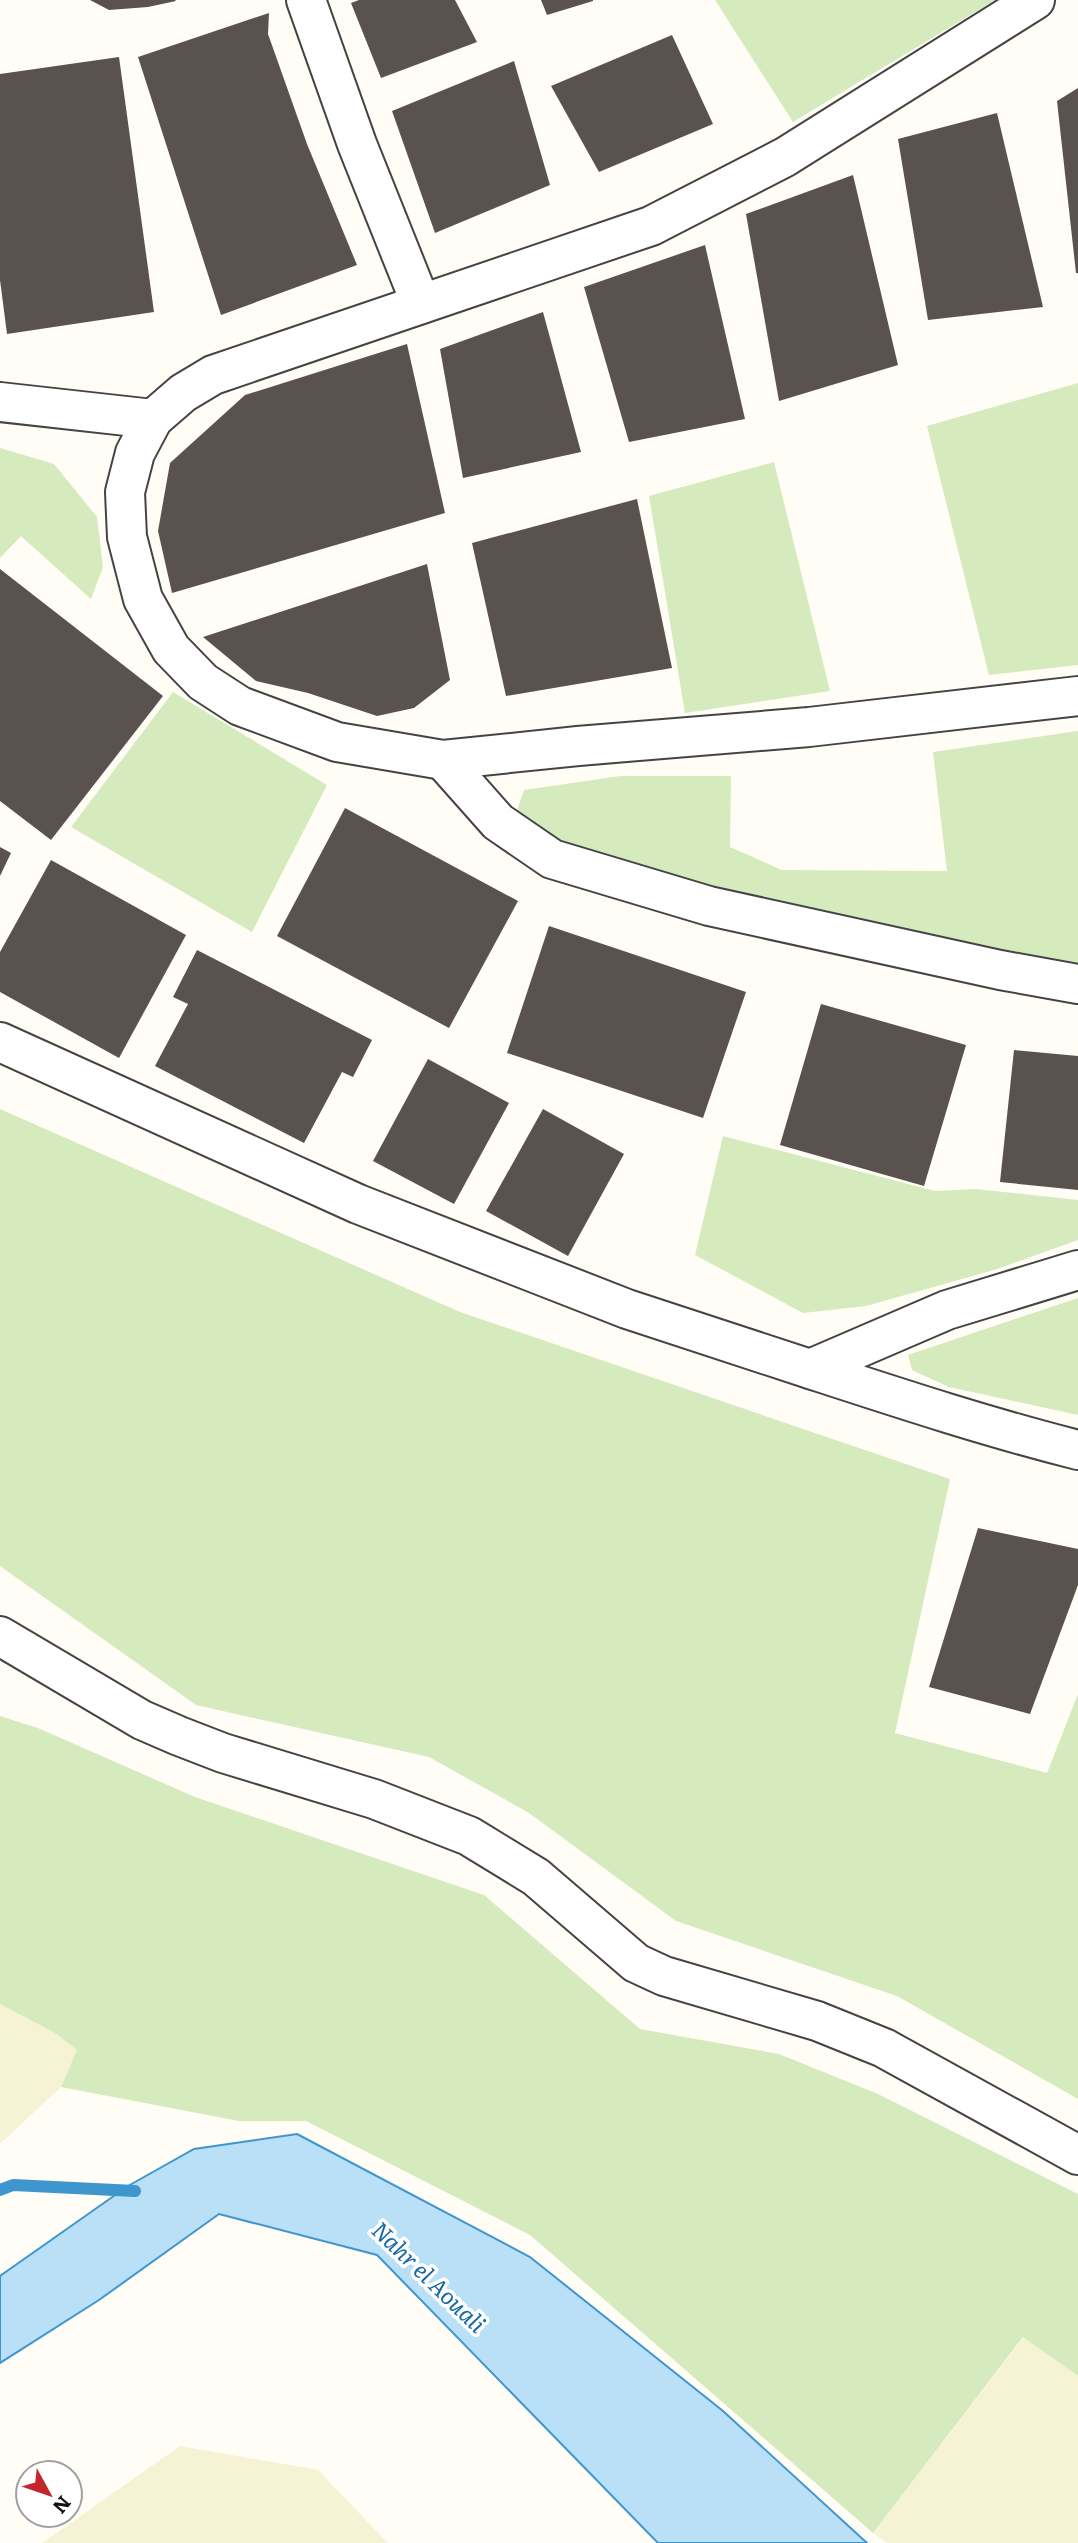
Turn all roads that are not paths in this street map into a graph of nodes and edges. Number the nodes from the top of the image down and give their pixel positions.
1 (306, 0) edge
2 (1035, 0) edge
3 (421, 304) junction
4 (0, 402) edge
5 (153, 419) junction
6 (1078, 696) edge
7 (443, 760) junction
8 (1078, 984) edge
9 (0, 1042) edge
10 (1078, 1270) edge
11 (810, 1369) junction
12 (1078, 1450) edge
13 (0, 1636) edge
14 (1078, 2155) edge

1 - 3 street
2 - 3 street
3 - 5 street
4 - 5 street
5 - 7 street
6 - 7 street
7 - 8 street
9 - 11 street
10 - 11 street
11 - 12 street
13 - 14 street

